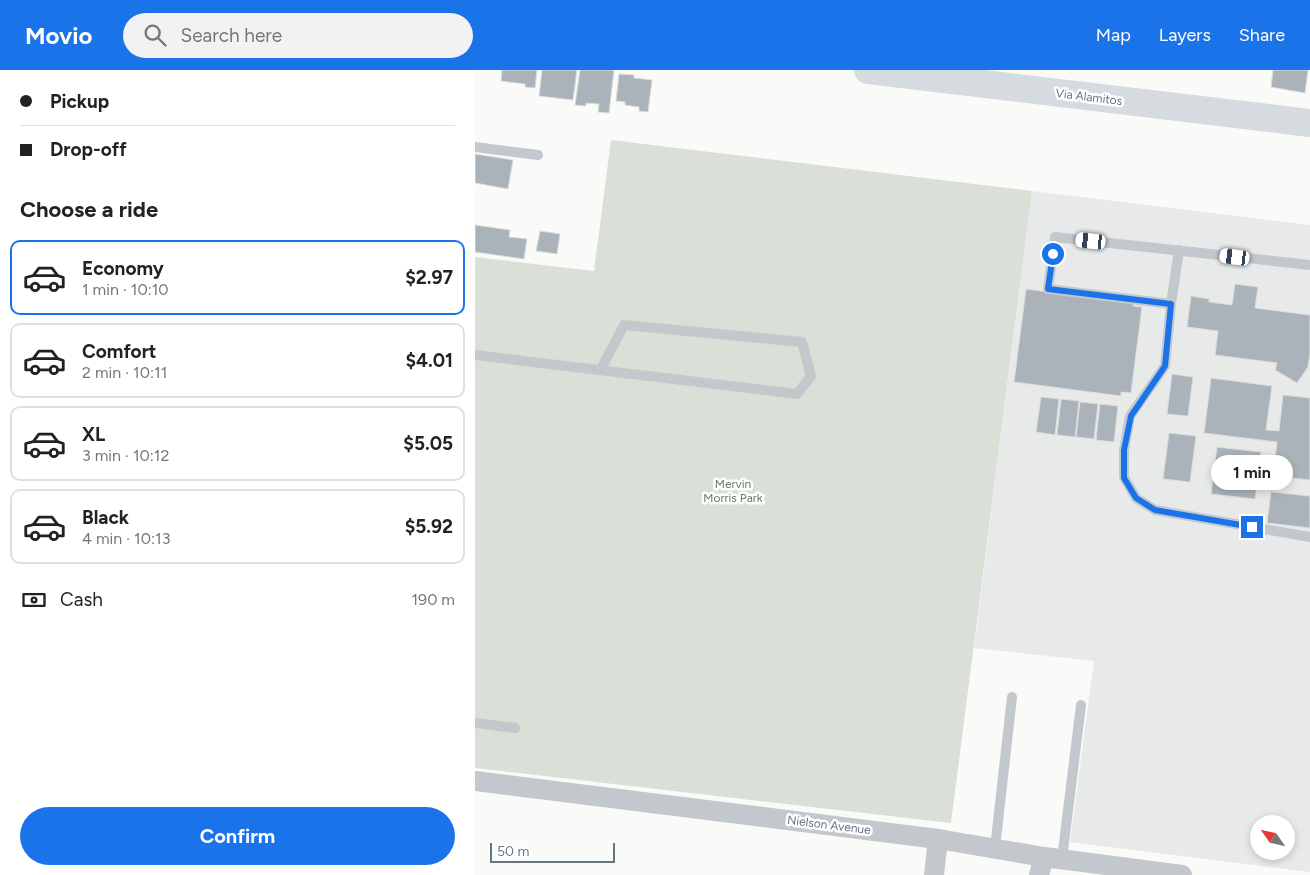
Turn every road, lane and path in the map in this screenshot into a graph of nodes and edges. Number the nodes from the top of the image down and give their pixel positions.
1 (868, 70) edge
2 (1310, 123) edge
3 (475, 147) edge
4 (538, 155) dead end
5 (1179, 250) junction
6 (1310, 265) edge
7 (1171, 304) junction
8 (475, 354) edge
9 (601, 369) junction
10 (1310, 537) edge
11 (1012, 697) dead end
12 (1081, 705) dead end
13 (475, 723) edge
14 (515, 728) dead end
15 (475, 781) edge
16 (939, 839) junction
17 (995, 848) junction
18 (1048, 864) edge
19 (934, 875) edge
20 (1181, 875) edge

1 - 2 street, Via Alamitos
3 - 4 lane
5 - 6 lane
5 - 7 lane
5 - 7 lane
7 - 10 lane
8 - 9 lane
9 - 9 lane
11 - 17 lane
12 - 18 lane
13 - 14 lane
15 - 16 street, Nielson Avenue
16 - 17 street, Nielson Avenue
16 - 19 street
17 - 18 street, Nielson Avenue
18 - 20 street, Nielson Avenue

